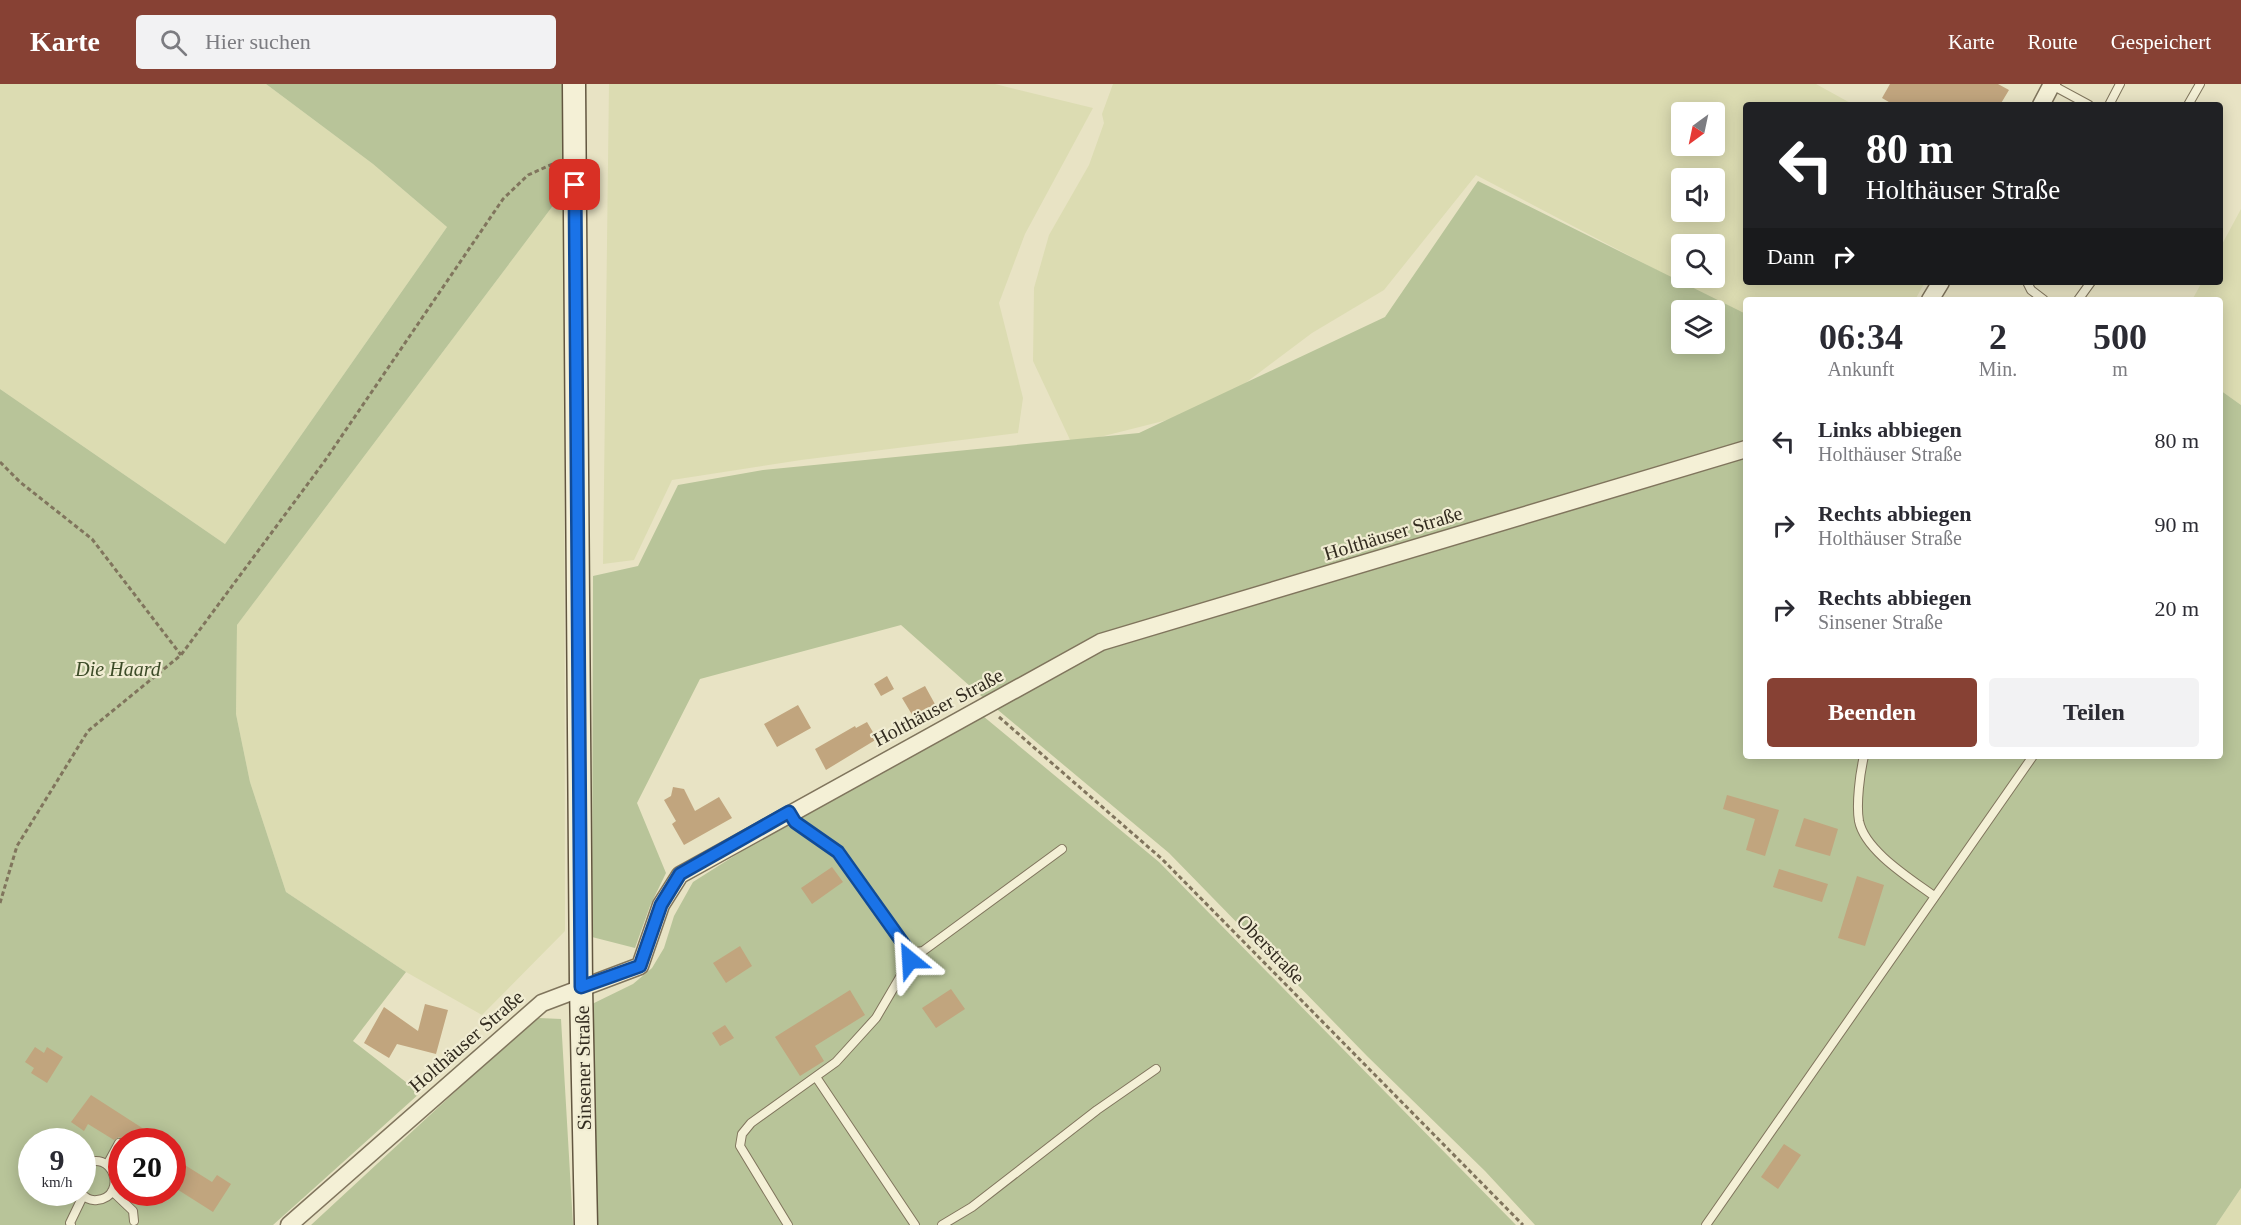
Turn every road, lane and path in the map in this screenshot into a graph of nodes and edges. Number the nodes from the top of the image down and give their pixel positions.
1 (574, 84) edge
2 (2120, 84) edge
3 (2200, 84) edge
4 (2052, 85) edge
5 (2043, 102) edge
6 (2083, 102) edge
7 (2111, 102) edge
8 (2190, 102) edge
9 (574, 162) junction
10 (2028, 285) edge
11 (2040, 297) edge
12 (1743, 451) edge
13 (0, 462) edge
14 (182, 655) junction
15 (986, 706) junction
16 (1863, 759) edge
17 (2031, 759) edge
18 (789, 812) junction
19 (1062, 849) dead end
20 (1934, 896) junction
21 (0, 903) edge
22 (910, 953) junction
23 (581, 987) junction
24 (1156, 1069) dead end
25 (816, 1077) junction
26 (96, 1162) edge
27 (107, 1165) edge
28 (77, 1206) edge
29 (128, 1206) edge
30 (134, 1221) dead end
31 (71, 1225) edge
32 (290, 1225) edge
33 (586, 1225) edge
34 (789, 1225) edge
35 (915, 1225) edge
36 (942, 1225) edge
37 (1523, 1225) edge
38 (1706, 1225) edge

1 - 9 main road, Sinsener Straße
2 - 7 lane
3 - 8 lane
4 - 5 street
4 - 6 lane
9 - 14 path
9 - 23 main road, Sinsener Straße
10 - 11 lane
12 - 15 street, Holthäuser Straße
13 - 14 path
14 - 21 path
15 - 18 street, Holthäuser Straße
15 - 37 path, Oberstraße
16 - 20 lane
17 - 20 lane
18 - 22 lane
18 - 23 street, Holthäuser Straße
19 - 22 lane
20 - 38 lane
22 - 25 lane
23 - 32 street, Holthäuser Straße
23 - 33 main road, Sinsener Straße
24 - 36 lane
25 - 34 lane
25 - 35 lane
26 - 27 lane
28 - 31 lane
29 - 30 lane

